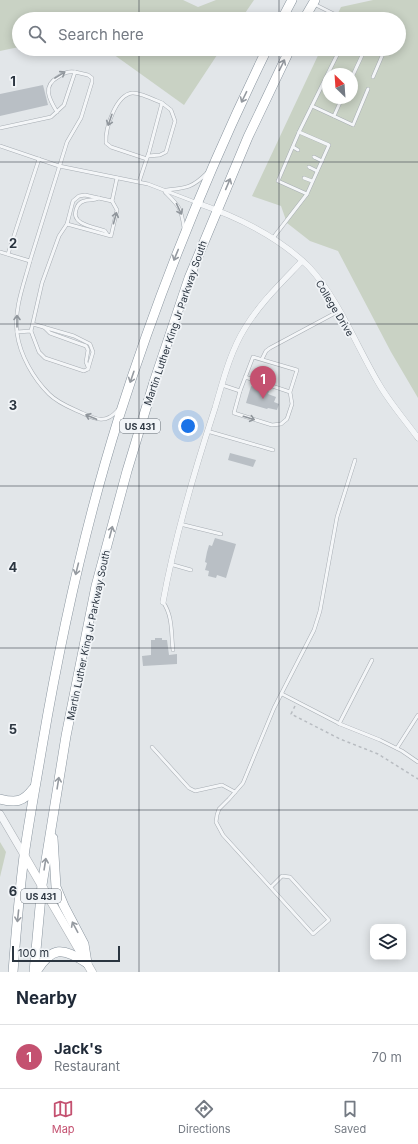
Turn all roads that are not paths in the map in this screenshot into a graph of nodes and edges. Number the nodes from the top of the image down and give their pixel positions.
1 (292, 0) edge
2 (314, 2) edge
3 (286, 12) edge
4 (308, 12) edge
5 (332, 12) edge
6 (264, 56) edge
7 (287, 56) edge
8 (337, 56) edge
9 (362, 56) edge
10 (382, 56) edge
11 (356, 68) edge
12 (75, 72) junction
13 (373, 77) dead end
14 (368, 89) dead end
15 (162, 103) junction
16 (339, 104) edge
17 (312, 106) junction
18 (57, 112) junction
19 (334, 116) junction
20 (157, 123) junction
21 (161, 124) dead end
22 (168, 127) dead end
23 (0, 128) edge
24 (173, 129) junction
25 (299, 132) junction
26 (166, 135) dead end
27 (170, 137) junction
28 (163, 142) dead end
29 (168, 144) junction
30 (0, 146) edge
31 (293, 147) junction
32 (298, 150) dead end
33 (148, 157) junction
34 (314, 157) dead end
35 (288, 158) junction
36 (40, 159) junction
37 (292, 160) dead end
38 (322, 161) junction
39 (59, 166) junction
40 (309, 167) dead end
41 (212, 168) junction
42 (283, 168) junction
43 (288, 170) dead end
44 (317, 171) junction
45 (117, 178) junction
46 (304, 178) dead end
47 (139, 182) junction
48 (312, 182) junction
49 (164, 190) junction
50 (307, 194) junction
51 (99, 198) junction
52 (112, 201) junction
53 (197, 203) junction
54 (217, 210) junction
55 (67, 224) junction
56 (185, 234) junction
57 (108, 235) junction
58 (273, 238) junction
59 (0, 252) edge
60 (8, 254) junction
61 (30, 261) junction
62 (302, 261) junction
63 (339, 311) junction
64 (33, 324) junction
65 (31, 331) junction
66 (17, 332) junction
67 (262, 359) junction
68 (245, 377) junction
69 (222, 385) junction
70 (240, 391) junction
71 (290, 392) junction
72 (123, 404) junction
73 (207, 431) junction
74 (418, 438) edge
75 (273, 450) dead end
76 (355, 460) dead end
77 (180, 524) junction
78 (221, 534) dead end
79 (170, 564) junction
80 (191, 570) dead end
81 (163, 602) joint
82 (173, 650) dead end
83 (372, 660) dead end
84 (282, 694) junction
85 (418, 715) edge
86 (339, 724) junction
87 (152, 747) dead end
88 (397, 748) junction
89 (418, 762) edge
90 (34, 788) junction
91 (235, 792) junction
92 (0, 799) edge
93 (0, 814) edge
94 (52, 821) junction
95 (24, 855) junction
96 (42, 885) junction
97 (271, 887) junction
98 (87, 963) junction
99 (12, 972) edge
100 (35, 972) edge
101 (92, 972) edge

1 - 3 highway
2 - 4 highway
2 - 5 lane
6 -> 41 highway, Martin Luther King Jr Parkway South / US 431
54 -> 7 highway, Martin Luther King Jr Parkway South / US 431
8 - 17 lane
9 - 11 lane
10 - 13 lane
12 - 18 lane
18 -> 12 lane
12 - 39 lane
14 - 19 lane
15 - 20 lane
15 - 24 lane
15 -> 33 lane
16 - 19 lane
17 - 19 lane
17 - 25 lane
18 - 23 lane
20 - 21 lane
20 - 33 lane
22 - 24 lane
24 - 27 lane
25 - 31 lane
25 - 38 lane
26 - 27 lane
27 - 29 lane
28 - 29 lane
29 - 33 lane
30 - 36 lane
31 - 32 lane
31 - 35 lane
33 - 47 lane
34 - 38 lane
35 - 37 lane
35 - 42 lane
36 - 39 lane
36 - 60 lane
38 - 44 lane
39 - 45 lane
39 - 61 lane
40 - 44 lane
41 - 49 lane
41 - 53 highway, Martin Luther King Jr Parkway South / US 431
42 - 43 lane
42 - 50 lane
44 - 48 lane
45 - 47 lane
45 - 52 lane
46 - 48 lane
47 - 49 lane
48 - 50 lane
49 - 53 lane
49 -> 56 lane
50 - 58 lane
51 - 52 lane
51 - 55 lane
51 - 57 lane
57 -> 52 lane
53 - 54 street, College Drive
53 - 56 highway, Martin Luther King Jr Parkway South / US 431
54 - 58 street, College Drive
94 -> 54 highway, Martin Luther King Jr Parkway South / US 431
55 - 57 lane
55 - 64 lane
56 -> 72 highway, Martin Luther King Jr Parkway South / US 431
58 - 62 street, College Drive
59 - 60 lane
60 - 61 lane
66 -> 61 lane
62 - 63 street, College Drive
62 - 69 street
63 - 67 lane
63 - 74 street, College Drive
64 - 65 lane
64 - 65 lane
65 - 66 lane
72 -> 66 lane
67 - 68 lane
67 - 71 lane
68 - 70 lane
68 - 71 lane
69 - 70 lane
69 - 73 street
70 -> 71 lane
72 -> 90 highway, Martin Luther King Jr Parkway South / US 431
73 - 75 lane
73 - 77 street
76 - 84 lane
77 - 78 lane
77 - 79 street
79 - 80 lane
79 - 81 street
81 - 82 lane
83 - 86 lane
84 - 86 lane
84 - 91 lane
85 - 88 lane
86 - 88 lane
87 - 91 lane
88 - 89 lane
90 - 92 highway
90 - 95 highway, Martin Luther King Jr Parkway South / US 431
91 - 97 lane
93 - 95 street
96 -> 94 highway, US 431
98 -> 94 highway
95 - 96 main road
95 -> 99 highway, US 431
96 - 98 main road
96 - 100 highway, US 431
97 - 97 lane
98 - 100 highway
98 - 101 main road

